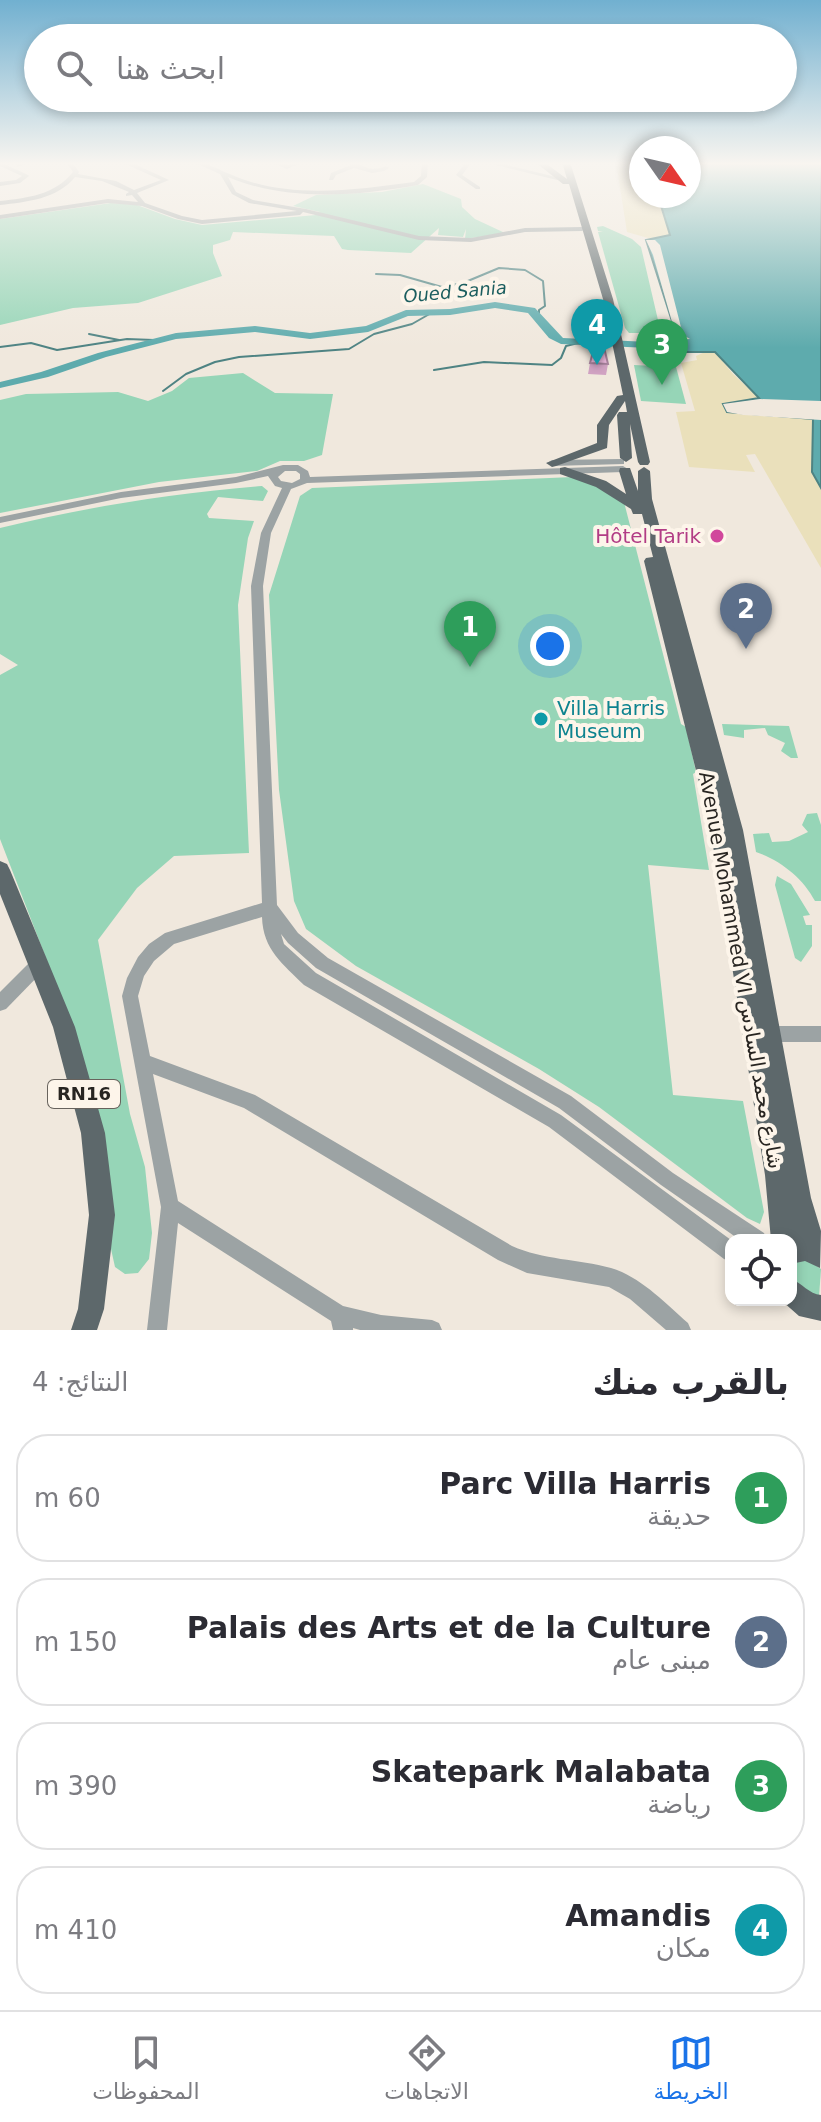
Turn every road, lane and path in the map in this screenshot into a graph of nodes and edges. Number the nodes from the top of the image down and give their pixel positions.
1 (365, 224) edge
2 (580, 224) edge
3 (586, 224) edge
4 (582, 229) junction
5 (612, 338) junction
6 (616, 351) junction
7 (621, 398) junction
8 (552, 463) junction
9 (630, 466) junction
10 (565, 471) junction
11 (305, 476) junction
12 (280, 480) junction
13 (637, 507) junction
14 (0, 520) edge
15 (0, 870) edge
16 (270, 908) junction
17 (38, 965) junction
18 (0, 1003) edge
19 (772, 1034) junction
20 (821, 1034) edge
21 (143, 1062) junction
22 (170, 1207) junction
23 (748, 1234) edge
24 (783, 1234) edge
25 (725, 1248) edge
26 (809, 1253) edge
27 (341, 1323) edge
28 (84, 1330) edge
29 (157, 1330) edge
30 (432, 1330) edge
31 (681, 1330) edge

1 - 4 street
2 - 4 main road, Avenue Mohammed VI شارع محمد السادس
3 - 5 main road, Avenue Mohammed VI شارع محمد السادس
4 - 5 main road, Avenue Mohammed VI شارع محمد السادس
5 - 6 main road, Avenue Mohammed VI شارع محمد السادس
6 - 7 main road, Avenue Mohammed VI شارع محمد السادس
6 - 9 main road, Avenue Mohammed VI شارع محمد السادس
7 - 8 main road
7 - 9 main road, Avenue Mohammed VI شارع محمد السادس
8 - 9 street
8 - 11 street
9 - 10 street
9 - 13 main road, Avenue Mohammed VI شارع محمد السادس
9 - 19 main road, Avenue Mohammed VI شارع محمد السادس
10 - 11 street
10 - 13 main road
11 - 12 street
11 - 12 street
12 - 14 street
12 - 16 street
13 - 24 main road, Avenue Mohammed VI شارع محمد السادس
15 - 17 main road, RN16
16 - 21 street
16 - 23 street
16 - 25 street
17 - 18 street
17 - 28 main road, RN16
19 - 20 street
19 - 26 main road, Avenue Mohammed VI شارع محمد السادس
21 - 22 street
21 - 31 street
22 - 27 street
22 - 29 street
27 - 30 street

